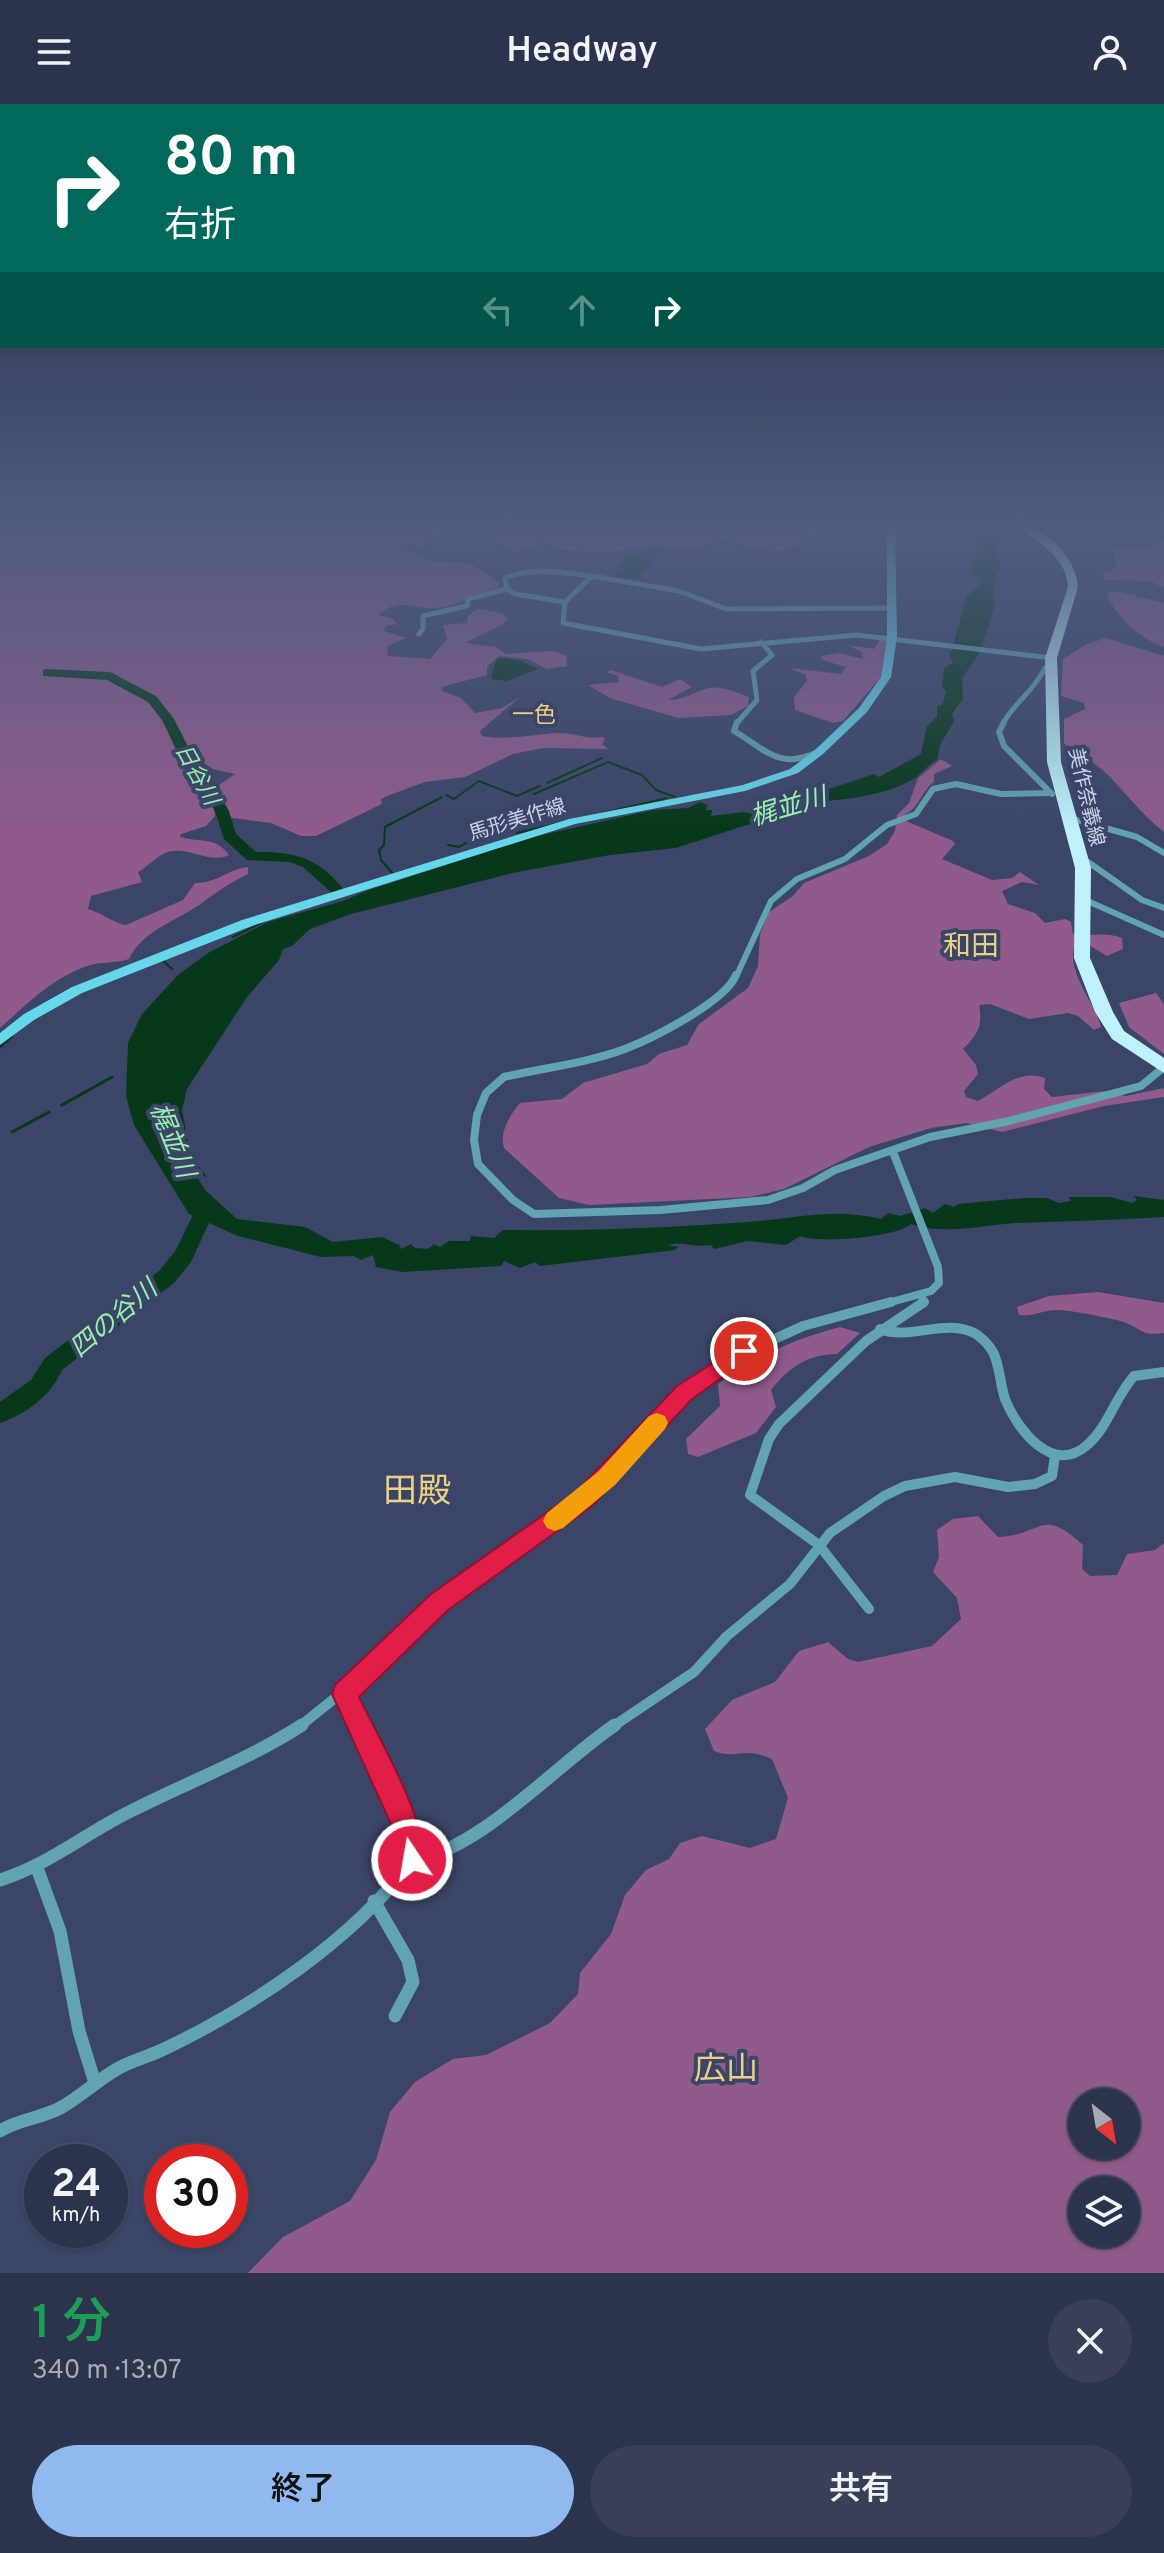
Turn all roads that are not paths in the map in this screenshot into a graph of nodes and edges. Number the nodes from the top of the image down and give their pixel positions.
1 (421, 628) edge
2 (589, 628) edge
3 (892, 628) edge
4 (1062, 628) edge
5 (419, 634) dead end
6 (892, 637) junction
7 (761, 642) junction
8 (1052, 663) junction
9 (819, 752) junction
10 (1057, 796) junction
11 (1070, 818) junction
12 (1164, 853) edge
13 (1081, 856) junction
14 (1106, 874) junction
15 (1084, 878) junction
16 (1083, 899) junction
17 (1164, 908) edge
18 (1164, 935) edge
19 (0, 1040) edge
20 (1164, 1067) edge
21 (893, 1152) junction
22 (922, 1296) junction
23 (880, 1329) junction
24 (1164, 1372) edge
25 (1055, 1456) junction
26 (819, 1545) junction
27 (869, 1609) dead end
28 (344, 1694) junction
29 (412, 1860) junction
30 (37, 1868) junction
31 (0, 1880) edge
32 (374, 1901) junction
33 (395, 2016) dead end
34 (95, 2083) junction
35 (0, 2131) edge

1 - 5 street
2 - 7 street
3 - 6 main road, 馬形美作線
4 - 8 main road, 美作奈義線
6 - 7 street
6 - 8 street
6 - 9 main road, 馬形美作線
7 - 9 street
8 - 10 main road, 美作奈義線
8 - 10 street
9 - 19 main road, 馬形美作線
10 - 11 main road, 美作奈義線
10 - 21 street
11 - 12 street
11 - 13 main road, 美作奈義線
13 - 14 street
13 - 15 main road, 美作奈義線
14 - 15 street
14 - 17 street
15 - 16 main road, 美作奈義線
16 - 18 street
16 - 20 main road, 美作奈義線
20 - 21 street
21 - 22 street
22 - 23 street
22 - 28 street
23 - 25 street
23 - 26 street
24 - 25 street
25 - 26 street
26 - 27 street
26 - 29 street
28 - 29 street
28 - 30 street
29 - 32 street
30 - 31 street
30 - 34 street
32 - 33 street
32 - 34 street
34 - 35 street

